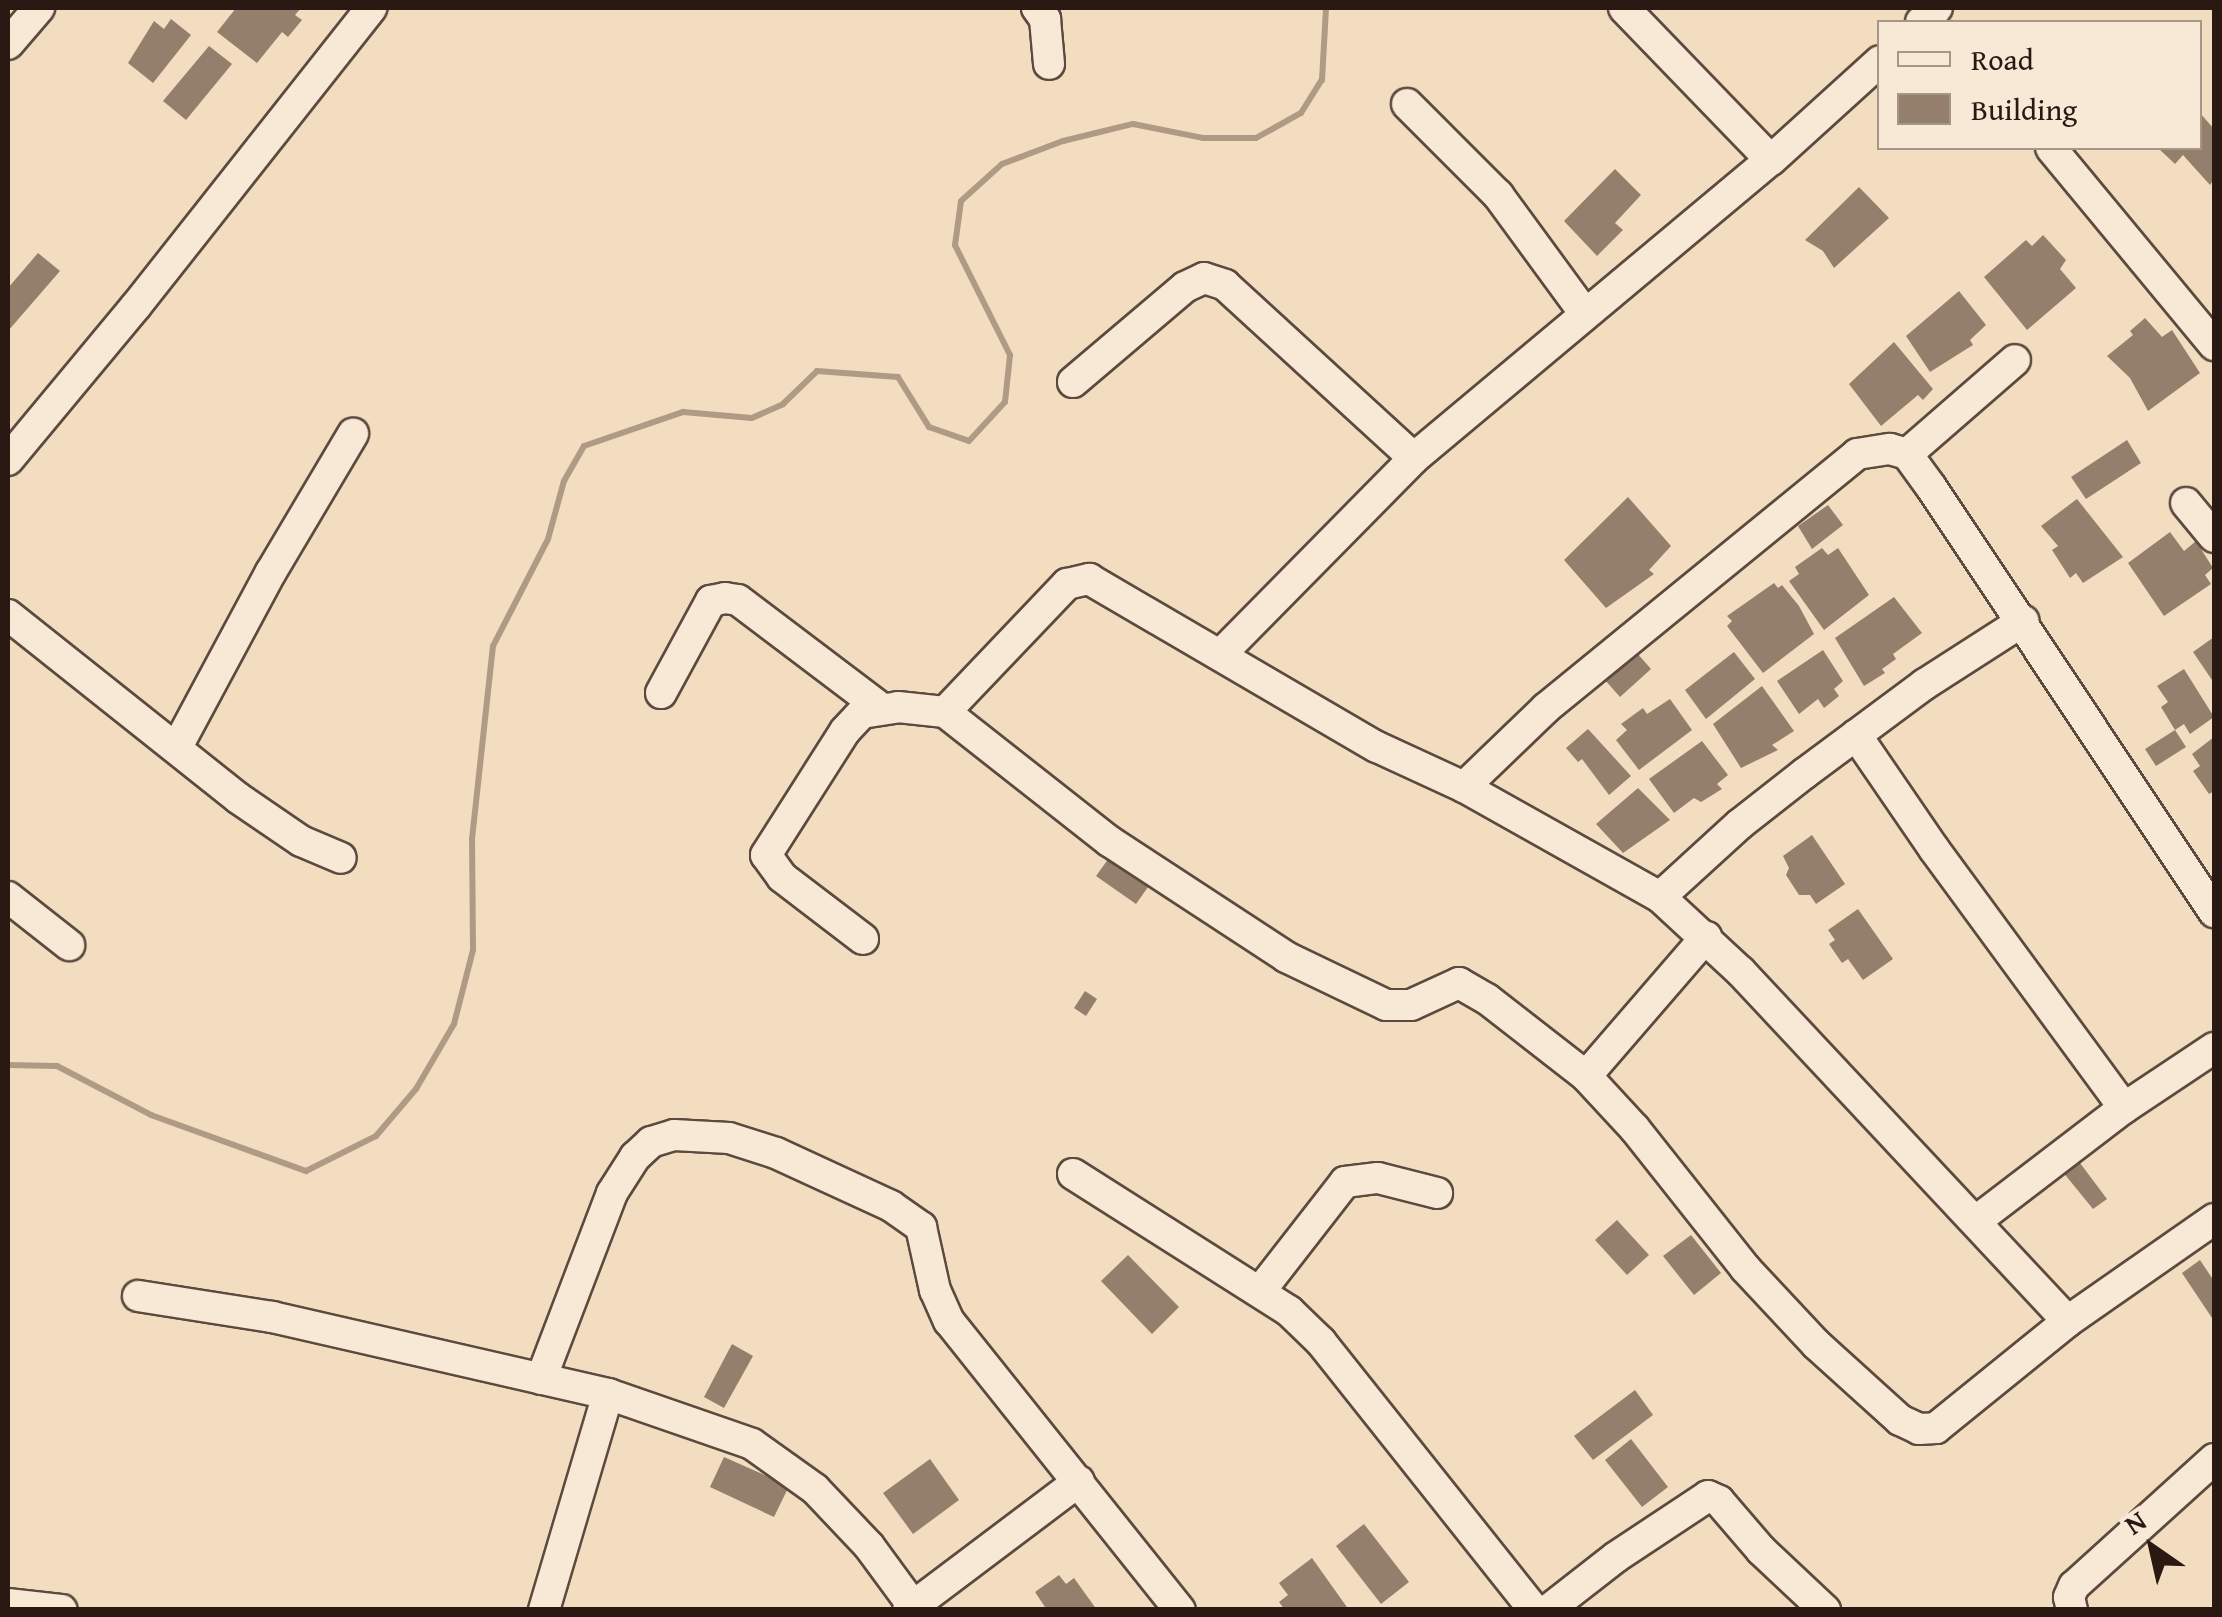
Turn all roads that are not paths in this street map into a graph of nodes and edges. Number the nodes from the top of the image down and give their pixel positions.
1 (39, 8) edge
2 (371, 8) edge
3 (1037, 8) edge
4 (1624, 8) edge
5 (8, 44) edge
6 (1049, 64) dead end
7 (1877, 64) edge
8 (1407, 104) dead end
9 (2053, 150) edge
10 (1771, 160) junction
11 (1584, 314) junction
12 (2214, 344) edge
13 (2015, 360) dead end
14 (1073, 382) dead end
15 (353, 434) dead end
16 (1907, 454) junction
17 (1414, 458) junction
18 (8, 460) edge
19 (2186, 503) dead end
20 (2214, 536) edge
21 (8, 615) edge
22 (2024, 621) junction
23 (1222, 654) junction
24 (661, 693) dead end
25 (880, 708) junction
26 (945, 712) junction
27 (1856, 735) junction
28 (178, 747) junction
29 (1464, 787) junction
30 (341, 858) dead end
31 (8, 896) edge
32 (1660, 897) junction
33 (2214, 912) edge
34 (1706, 937) junction
35 (863, 940) dead end
36 (70, 945) dead end
37 (2214, 1048) edge
38 (1586, 1076) junction
39 (2124, 1108) junction
40 (1073, 1174) dead end
41 (1437, 1193) dead end
42 (2214, 1219) edge
43 (1976, 1221) junction
44 (1261, 1290) junction
45 (138, 1296) dead end
46 (2068, 1321) junction
47 (541, 1378) junction
48 (608, 1394) junction
49 (2214, 1459) edge
50 (1079, 1480) junction
51 (8, 1604) edge
52 (910, 1608) edge
53 (62, 1610) edge
54 (544, 1610) edge
55 (1180, 1610) edge
56 (1534, 1610) edge
57 (1548, 1610) edge
58 (1825, 1610) edge
59 (2072, 1610) edge

1 - 5 street
2 - 18 street
3 - 6 street
4 - 10 street
7 - 10 street
8 - 11 street
9 - 12 street
10 - 11 street
11 - 17 street
13 - 16 street
14 - 17 street
15 - 28 street
16 - 22 street
16 - 29 street
17 - 23 street
19 - 20 street
21 - 28 street
22 - 27 street
22 - 33 street
23 - 26 street
23 - 29 street
24 - 25 street
25 - 26 street
25 - 35 street
26 - 38 street
27 - 32 street
27 - 39 street
28 - 30 street
29 - 32 street
31 - 36 street
32 - 34 street
34 - 38 street
34 - 43 street
37 - 39 street
38 - 46 street
39 - 43 street
40 - 44 street
41 - 44 street
42 - 46 street
43 - 46 street
44 - 56 street
45 - 47 street
47 - 48 street
47 - 50 street
48 - 52 street
48 - 54 street
49 - 59 street
50 - 52 street
50 - 55 street
51 - 53 street
57 - 58 street

